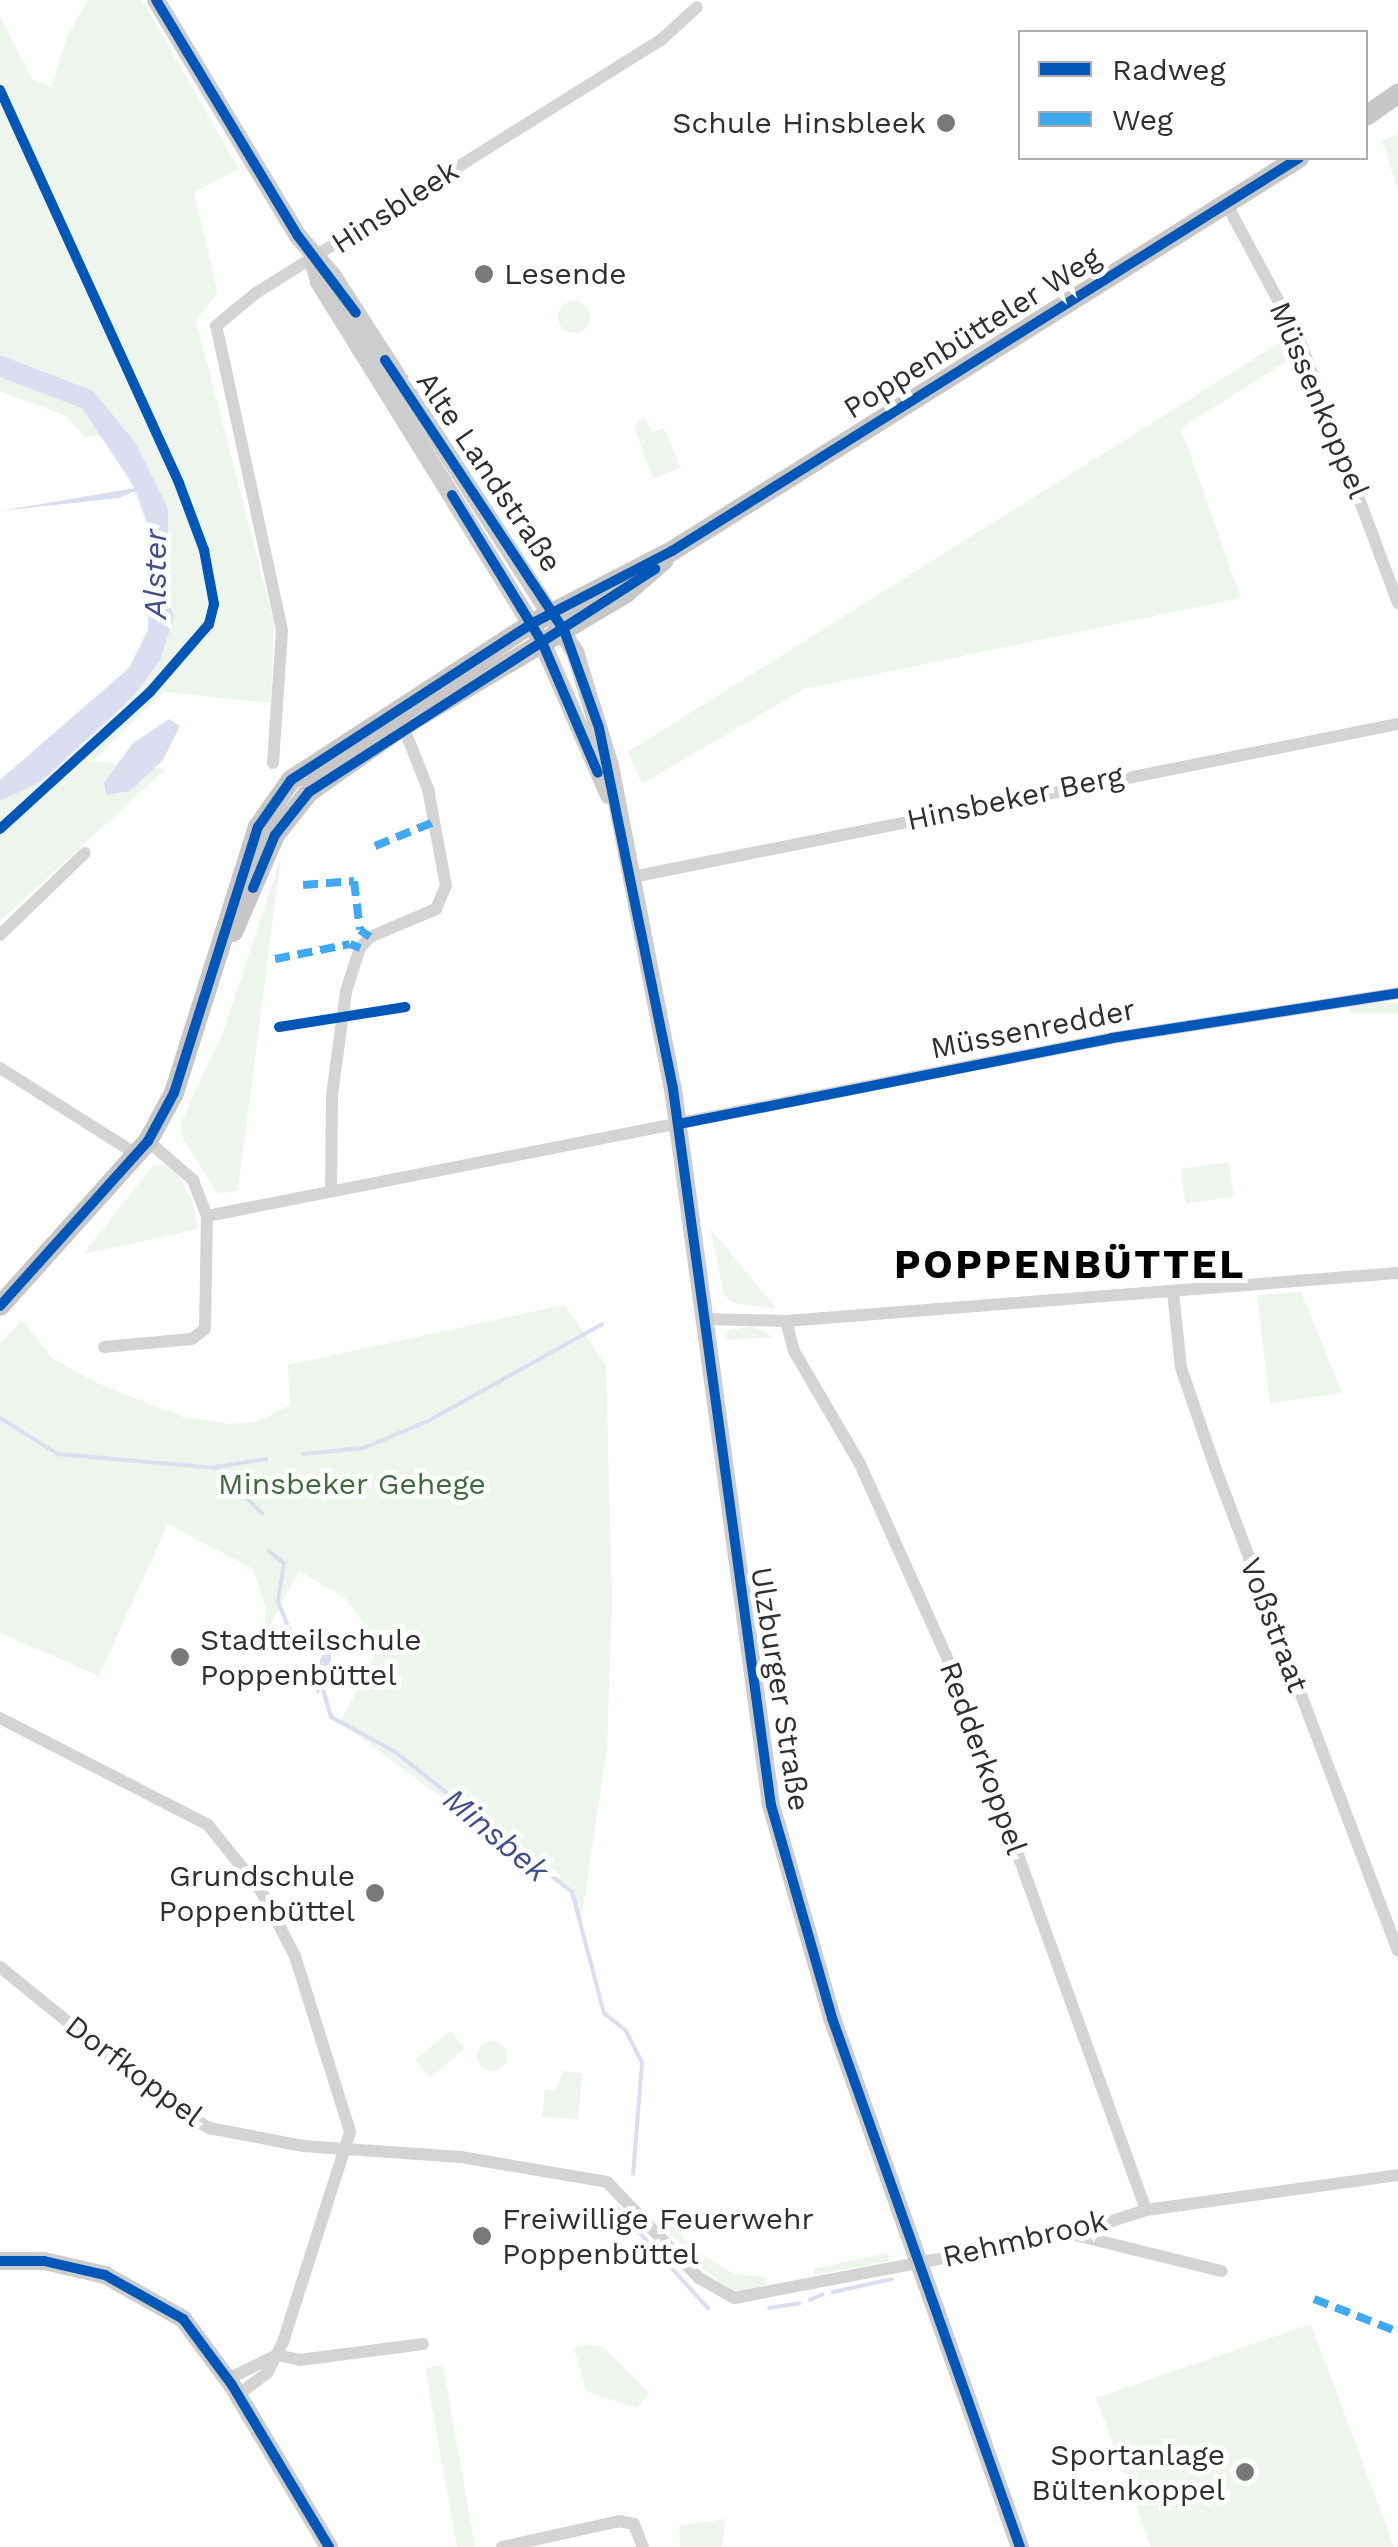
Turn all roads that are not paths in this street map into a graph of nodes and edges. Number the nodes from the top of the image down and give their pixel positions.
1 (156, 0) edge
2 (697, 8) dead end
3 (1398, 94) edge
4 (1398, 108) edge
5 (1368, 116) edge
6 (1368, 116) edge
7 (1296, 160) edge
8 (1226, 204) junction
9 (313, 259) junction
10 (1398, 604) edge
11 (558, 621) junction
12 (537, 633) junction
13 (1398, 724) edge
14 (403, 726) junction
15 (274, 763) dead end
16 (616, 809) junction
17 (86, 853) dead end
18 (632, 877) junction
19 (0, 935) edge
20 (214, 966) junction
21 (1398, 992) edge
22 (0, 1068) edge
23 (678, 1124) junction
24 (143, 1148) junction
25 (331, 1191) junction
26 (207, 1216) junction
27 (1398, 1273) edge
28 (1173, 1292) junction
29 (0, 1306) edge
30 (706, 1319) junction
31 (786, 1321) junction
32 (104, 1347) dead end
33 (0, 1718) edge
34 (1398, 1951) edge
35 (0, 1967) edge
36 (343, 2147) junction
37 (1398, 2175) edge
38 (1146, 2210) junction
39 (1070, 2234) junction
40 (0, 2261) edge
41 (920, 2262) junction
42 (1222, 2271) dead end
43 (423, 2344) dead end
44 (276, 2354) junction
45 (232, 2387) junction
46 (329, 2547) edge
47 (502, 2547) edge
48 (643, 2547) edge
49 (1020, 2547) edge

1 - 9 main road, Alte Landstraße
2 - 9 street, Hinsbleek
3 - 5 main road
4 - 6 main road
7 - 8 main road, Poppenbütteler Weg
8 - 10 street, Müssenkoppel
8 - 11 main road, Poppenbütteler Weg
9 - 11 main road, Alte Landstraße
9 - 12 main road, Alte Landstraße
9 - 15 street, Hinsbleek
11 - 12 main road, Poppenbütteler Weg
11 - 16 main road, Ulzburger Straße
12 - 14 main road, Poppenbütteler Weg
12 - 16 main road, Ulzburger Straße
12 - 20 main road, Poppenbütteler Weg
13 - 18 street, Hinsbeker Berg
14 - 20 main road, Poppenbütteler Weg
14 - 25 street
16 - 18 main road, Ulzburger Straße
17 - 19 street
18 - 23 main road, Ulzburger Straße
20 - 24 main road, Poppenbütteler Weg
21 - 23 street, Müssenredder
22 - 24 street
23 - 25 street, Müssenredder
23 - 30 main road, Ulzburger Straße
24 - 26 street
24 - 29 main road, Poppenbütteler Weg
25 - 26 street, Müssenredder
26 - 32 street
27 - 28 street
28 - 31 street
28 - 34 street, Voßstraat
30 - 31 street
30 - 41 main road, Ulzburger Straße
31 - 38 street, Redderkoppel
33 - 36 street
35 - 36 street, Dorfkoppel
36 - 41 street, Rehmbrook
36 - 44 street
37 - 38 street, Rehmbrook
38 - 39 street, Rehmbrook
39 - 41 street, Rehmbrook
39 - 42 street
40 - 45 main road
41 - 49 main road, Ulzburger Straße
43 - 44 street
44 - 45 street
45 - 46 main road
47 - 48 street

